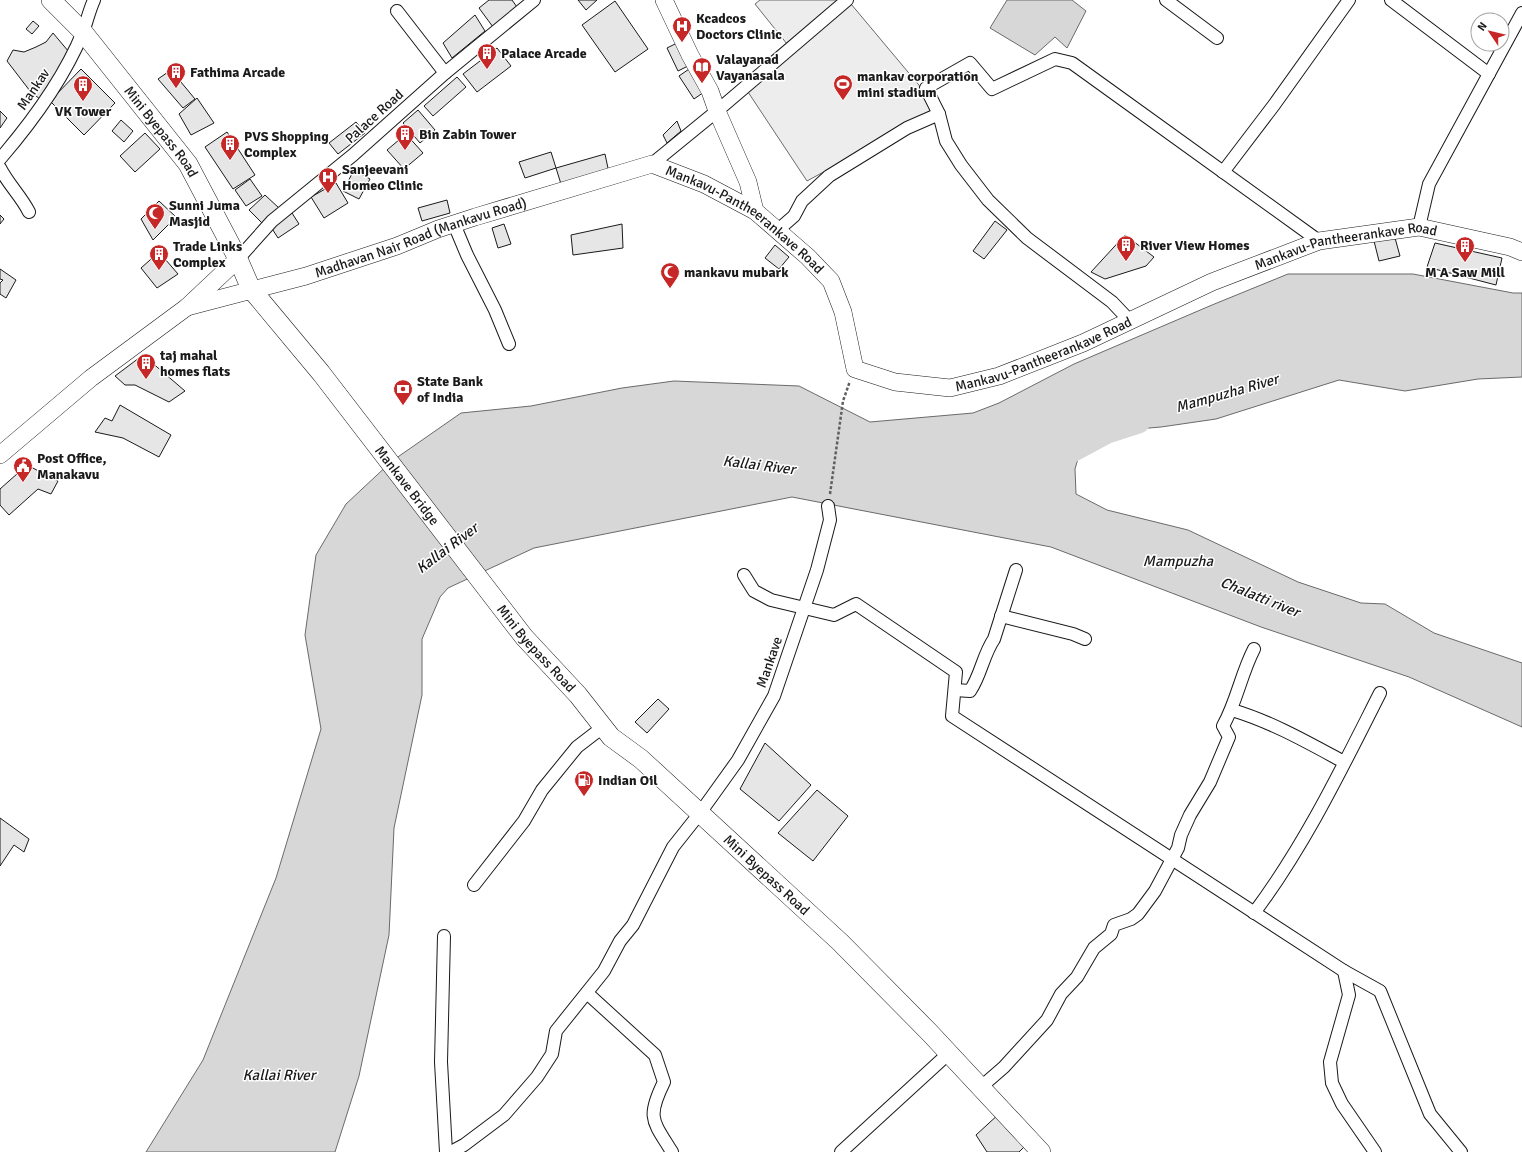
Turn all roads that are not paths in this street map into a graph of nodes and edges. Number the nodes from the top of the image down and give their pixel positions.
1 (51, 0) edge
2 (94, 0) edge
3 (534, 0) edge
4 (664, 0) edge
5 (847, 0) edge
6 (1166, 0) edge
7 (1349, 0) edge
8 (1391, 0) edge
9 (397, 11) dead end
10 (1522, 13) edge
11 (83, 32) junction
12 (1217, 38) dead end
13 (445, 73) junction
14 (1489, 74) junction
15 (717, 111) junction
16 (939, 114) junction
17 (0, 159) edge
18 (652, 164) junction
19 (0, 168) edge
20 (1223, 172) junction
21 (755, 211) junction
22 (29, 212) dead end
23 (454, 224) junction
24 (1419, 227) junction
25 (778, 230) junction
26 (1319, 241) junction
27 (1522, 252) edge
28 (238, 259) junction
29 (251, 289) junction
30 (187, 307) junction
31 (1130, 321) junction
32 (509, 344) dead end
33 (321, 373) joint
34 (0, 455) edge
35 (828, 506) road end
36 (1016, 570) dead end
37 (744, 575) dead end
38 (493, 598) joint
39 (803, 607) junction
40 (1001, 616) junction
41 (1085, 640) dead end
42 (1254, 649) dead end
43 (955, 690) junction
44 (1380, 693) dead end
45 (1232, 710) junction
46 (603, 727) junction
47 (1344, 762) junction
48 (700, 813) junction
49 (1172, 859) junction
50 (474, 885) dead end
51 (1254, 913) junction
52 (444, 936) dead end
53 (1344, 971) junction
54 (587, 993) junction
55 (949, 1053) junction
56 (981, 1087) junction
57 (446, 1152) edge
58 (451, 1152) edge
59 (672, 1152) edge
60 (841, 1152) edge
61 (1041, 1152) edge
62 (1375, 1152) edge
63 (1460, 1152) edge

1 - 11 main road, Mini Byepass Road
2 - 11 street, Mankav
3 - 13 street, Palace Road
4 - 15 main road
5 - 15 street
6 - 12 street
7 - 20 street
8 - 14 street
9 - 13 street
10 - 14 street
11 - 17 street, Mankav
11 - 28 main road, Mini Byepass Road
13 - 28 street, Palace Road
14 - 24 street
15 - 18 street
15 - 21 main road
16 - 20 street
16 - 25 street
16 - 31 street
18 - 21 main road, Mankavu-Pantheerankave Road
18 - 23 main road, Madhavan Nair Road (Mankavu Road)
19 - 22 street
20 - 26 street
21 - 25 main road, Mankavu-Pantheerankave Road
23 - 29 main road, Madhavan Nair Road (Mankavu Road)
23 - 32 street
24 - 26 main road, Mankavu-Pantheerankave Road
24 - 27 main road, Mankavu-Pantheerankave Road
25 - 31 main road, Mankavu-Pantheerankave Road
26 - 31 main road, Mankavu-Pantheerankave Road
28 - 29 main road, Mini Byepass Road
28 - 30 main road, Madhavan Nair Road (Mankavu Road)
29 - 30 main road, Madhavan Nair Road (Mankavu Road)
29 - 33 main road, Mini Byepass Road
30 - 34 main road, Madhavan Nair Road (Mankavu Road)
33 - 38 main road, Mankave Bridge
35 - 39 street, Mankave
36 - 40 street
37 - 39 street
38 - 46 main road, Mini Byepass Road
39 - 43 street
39 - 48 street, Mankave
40 - 41 street
40 - 43 street
42 - 45 street
43 - 49 street
44 - 47 street
45 - 47 street
45 - 49 street
46 - 48 main road, Mini Byepass Road
46 - 50 street
47 - 51 street
48 - 54 street, Mankave
48 - 55 main road, Mini Byepass Road
49 - 51 street
49 - 56 street
51 - 53 street
52 - 57 street
53 - 62 street
53 - 63 street
54 - 58 street, Mankave
54 - 59 street
55 - 56 main road, Mini Byepass Road
55 - 60 street
56 - 61 main road, Mini Byepass Road

